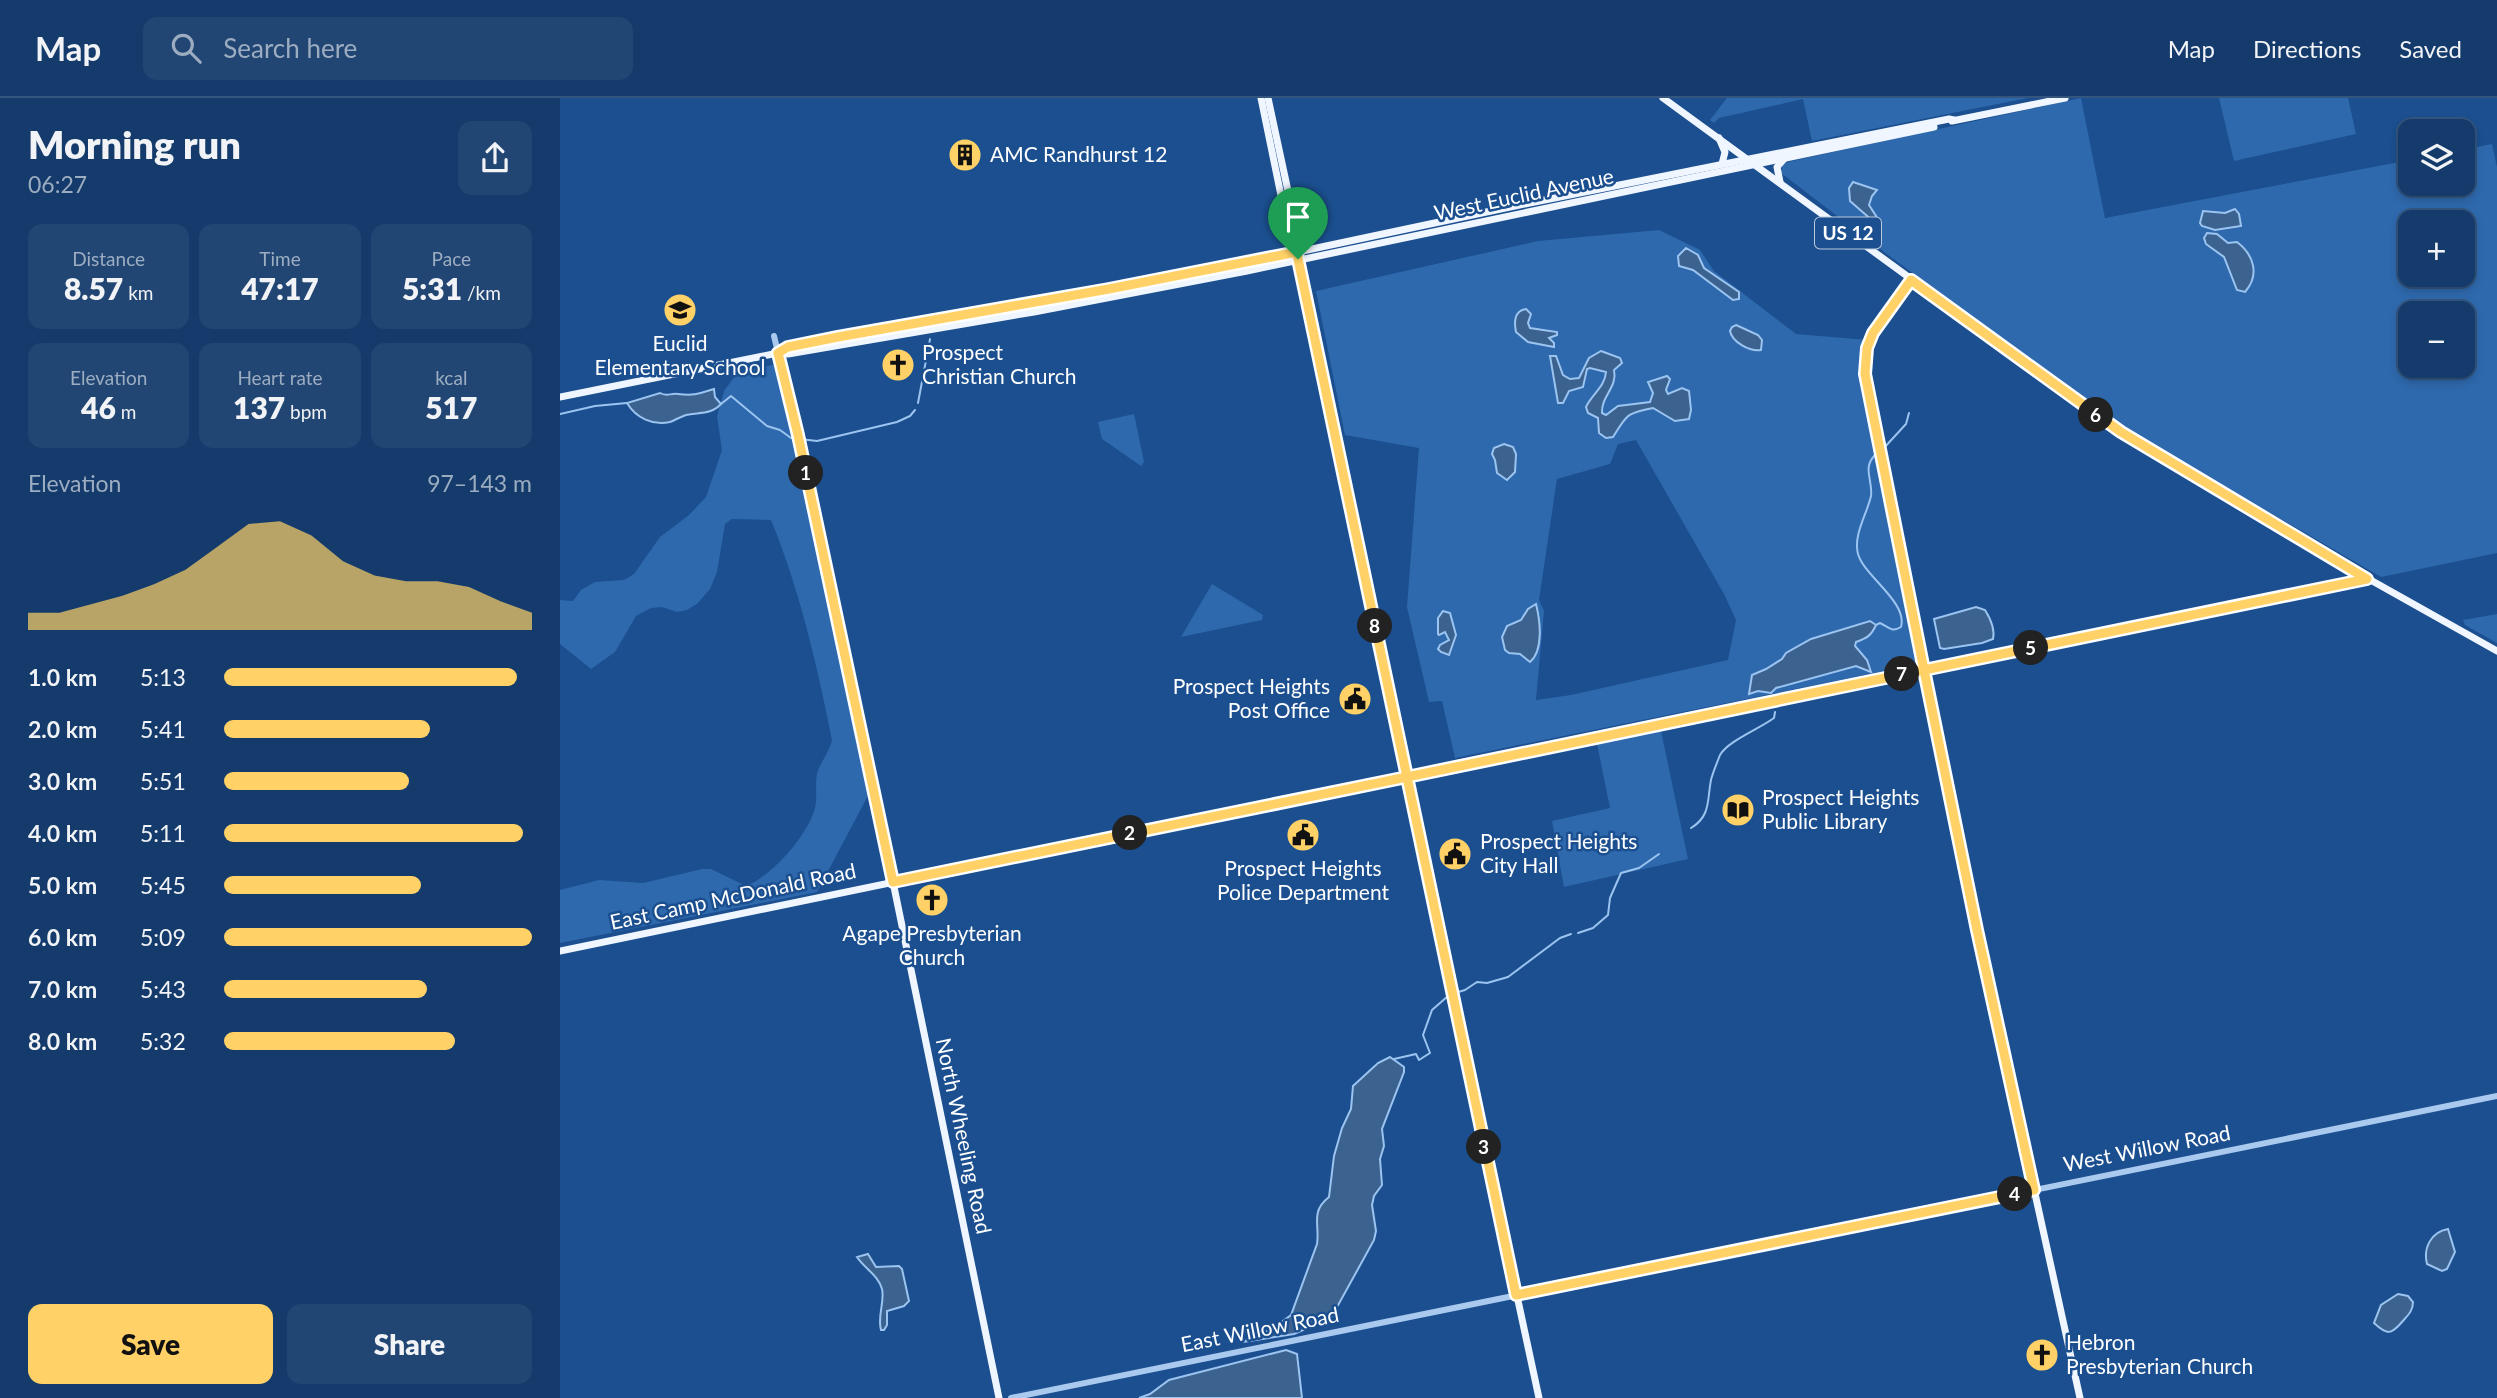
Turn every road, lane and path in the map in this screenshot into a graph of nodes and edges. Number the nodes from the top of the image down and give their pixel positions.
1 (1261, 98) edge
2 (1268, 98) edge
3 (1663, 98) edge
4 (2065, 98) edge
5 (1954, 120) junction
6 (1719, 138) junction
7 (1748, 159) junction
8 (1784, 159) junction
9 (1722, 164) junction
10 (1756, 165) junction
11 (1780, 183) junction
12 (1298, 255) junction
13 (1911, 280) junction
14 (774, 336) dead end
15 (778, 353) junction
16 (560, 397) edge
17 (2367, 579) junction
18 (2497, 651) edge
19 (1924, 670) junction
20 (1407, 777) junction
21 (893, 882) junction
22 (560, 951) edge
23 (2497, 1096) edge
24 (2034, 1190) junction
25 (1516, 1295) junction
26 (999, 1398) edge
27 (1011, 1398) edge
28 (1539, 1398) edge
29 (2080, 1398) edge

1 - 12 main road
2 - 12 main road
3 - 6 main road, US 12
4 - 5 main road
5 - 7 main road, West Euclid Avenue
5 - 8 main road, West Euclid Avenue
6 - 7 main road, US 12
6 - 9 main road
7 - 9 main road, West Euclid Avenue
7 - 10 main road, US 12
8 - 10 main road, West Euclid Avenue
8 - 11 main road
9 - 12 main road, West Euclid Avenue
10 - 11 main road, US 12
10 - 12 main road, West Euclid Avenue
11 - 13 main road, US 12
12 - 15 main road
12 - 20 main road
13 - 17 main road, US 12
13 - 19 main road
14 - 15 street
15 - 16 main road
15 - 21 street
17 - 18 main road, US 12
17 - 19 main road, East Camp McDonald Road
19 - 20 main road, East Camp McDonald Road
19 - 24 main road
20 - 21 main road, East Camp McDonald Road
20 - 25 main road
21 - 22 main road, East Camp McDonald Road
21 - 26 main road, North Wheeling Road
23 - 24 street, West Willow Road
24 - 25 street, West Willow Road
24 - 29 main road
25 - 27 street, East Willow Road
25 - 28 main road

